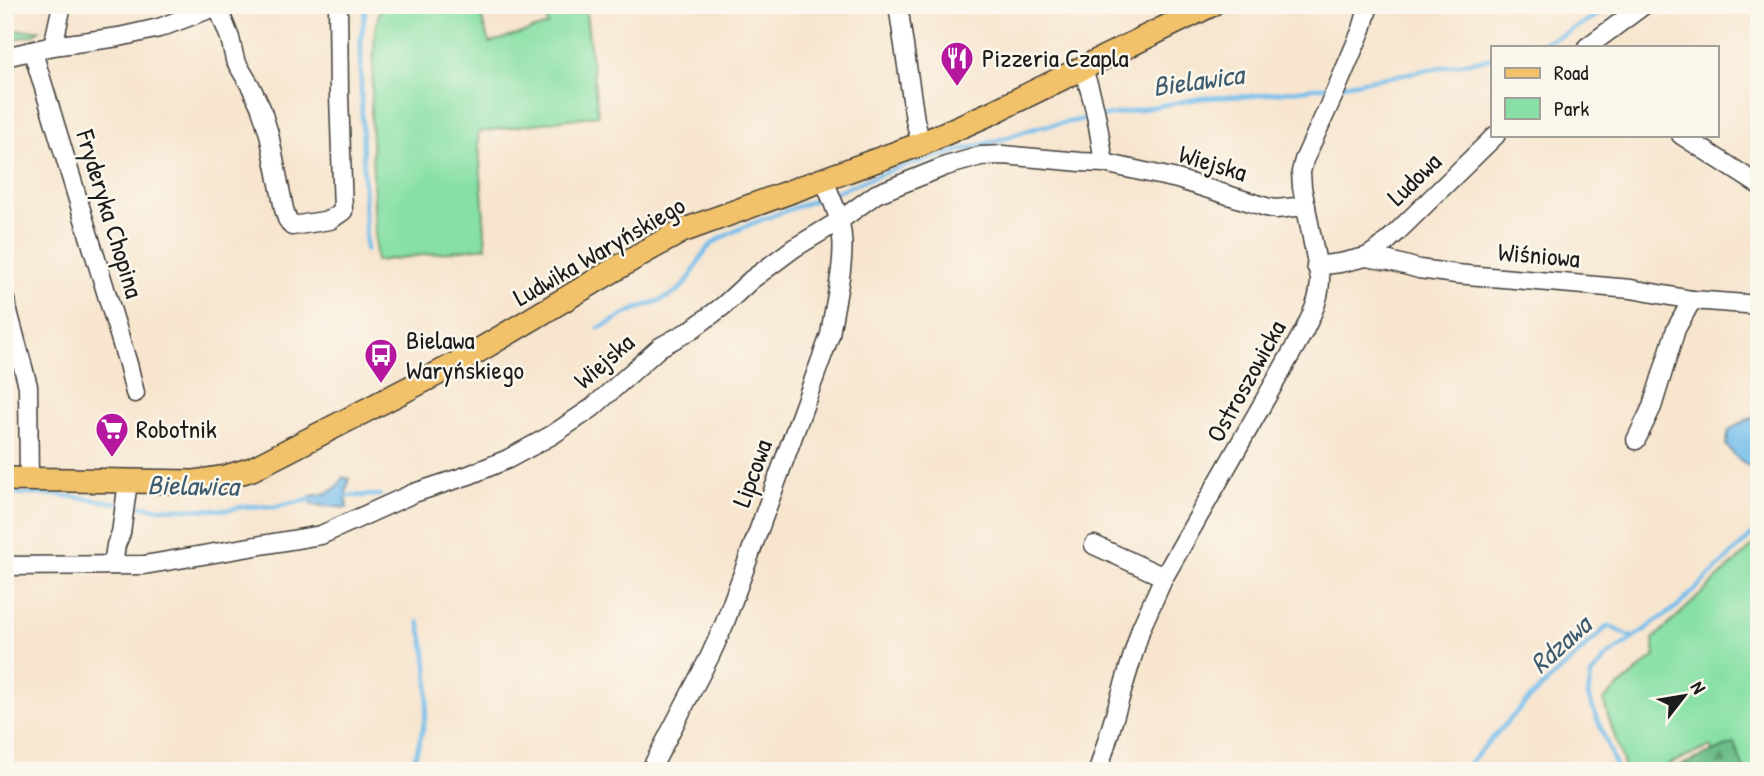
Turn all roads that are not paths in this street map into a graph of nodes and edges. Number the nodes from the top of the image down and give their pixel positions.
1 (62, 5) edge
2 (338, 5) edge
3 (898, 5) edge
4 (1211, 5) edge
5 (1369, 5) edge
6 (1644, 5) edge
7 (218, 6) edge
8 (53, 46) junction
9 (1588, 46) edge
10 (33, 52) junction
11 (5, 57) edge
12 (1082, 68) junction
13 (1495, 136) edge
14 (1683, 136) edge
15 (921, 144) junction
16 (1104, 163) junction
17 (1759, 185) edge
18 (828, 191) junction
19 (1306, 206) junction
20 (839, 220) junction
21 (1366, 257) junction
22 (1317, 266) junction
23 (5, 300) edge
24 (1692, 300) junction
25 (1759, 305) edge
26 (135, 393) dead end
27 (1636, 440) dead end
28 (5, 479) edge
29 (30, 480) junction
30 (125, 497) junction
31 (1094, 545) dead end
32 (113, 565) junction
33 (5, 566) edge
34 (1164, 577) junction
35 (650, 771) edge
36 (1098, 771) edge

1 - 8 street
2 - 7 street
3 - 15 street
4 - 12 main road, Ludwika Waryńskiego
5 - 19 street, Ostroszowicka
6 - 9 street
7 - 8 street
8 - 10 street
10 - 11 street
10 - 26 street, Fryderyka Chopina
12 - 15 main road, Ludwika Waryńskiego
12 - 16 street
13 - 21 street, Ludowa
14 - 17 street
15 - 18 main road, Ludwika Waryńskiego
16 - 19 street, Wiejska
16 - 20 street, Wiejska
18 - 20 street, Lipcowa
18 - 30 main road, Ludwika Waryńskiego
19 - 22 street, Ostroszowicka
20 - 32 street, Wiejska
20 - 35 street, Lipcowa
21 - 22 street, Wiśniowa
21 - 24 street, Wiśniowa
22 - 34 street, Ostroszowicka
23 - 29 street
24 - 25 street, Wiśniowa
24 - 27 street
28 - 29 main road, Ludwika Waryńskiego
29 - 30 main road, Ludwika Waryńskiego
30 - 32 street
31 - 34 street
32 - 33 street, Wiejska
34 - 36 street, Ostroszowicka

